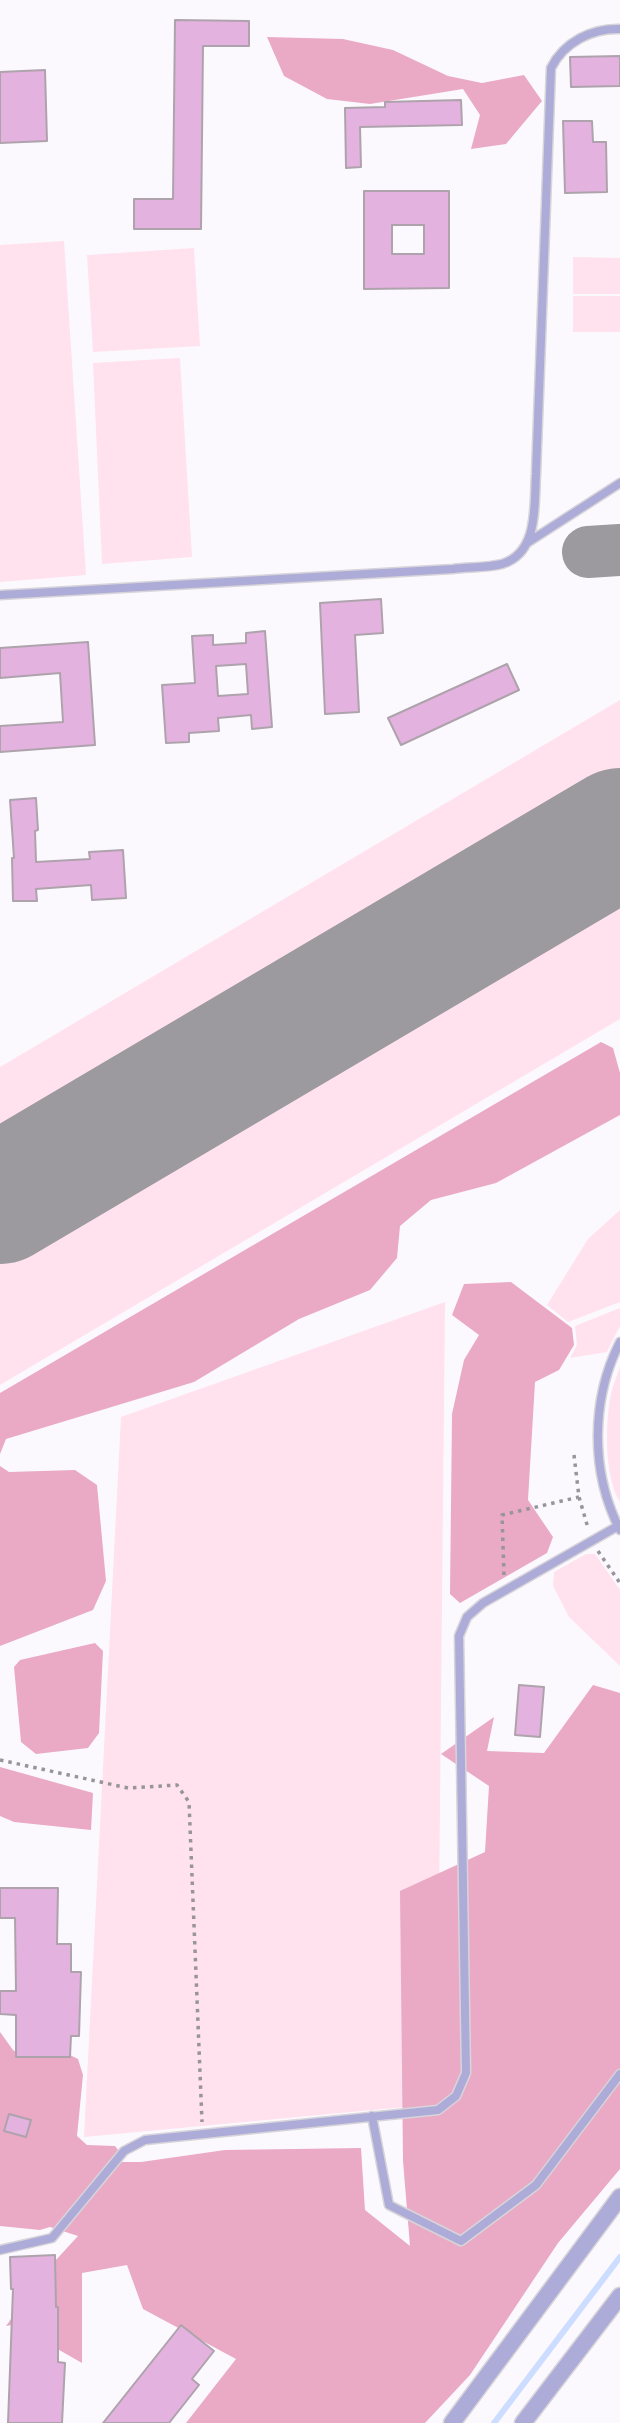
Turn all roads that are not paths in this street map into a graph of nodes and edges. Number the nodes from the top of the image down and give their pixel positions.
1 (620, 29) edge
2 (620, 483) edge
3 (527, 543) junction
4 (0, 595) edge
5 (620, 1342) edge
6 (619, 1528) edge
7 (620, 2074) edge
8 (372, 2116) junction
9 (620, 2197) edge
10 (0, 2250) edge
11 (620, 2296) edge
12 (452, 2423) edge
13 (523, 2423) edge

1 - 3 lane
2 - 3 lane
3 - 4 lane
5 - 6 lane
6 - 8 lane
7 - 8 lane
8 - 10 lane
9 - 12 street
11 - 13 street

